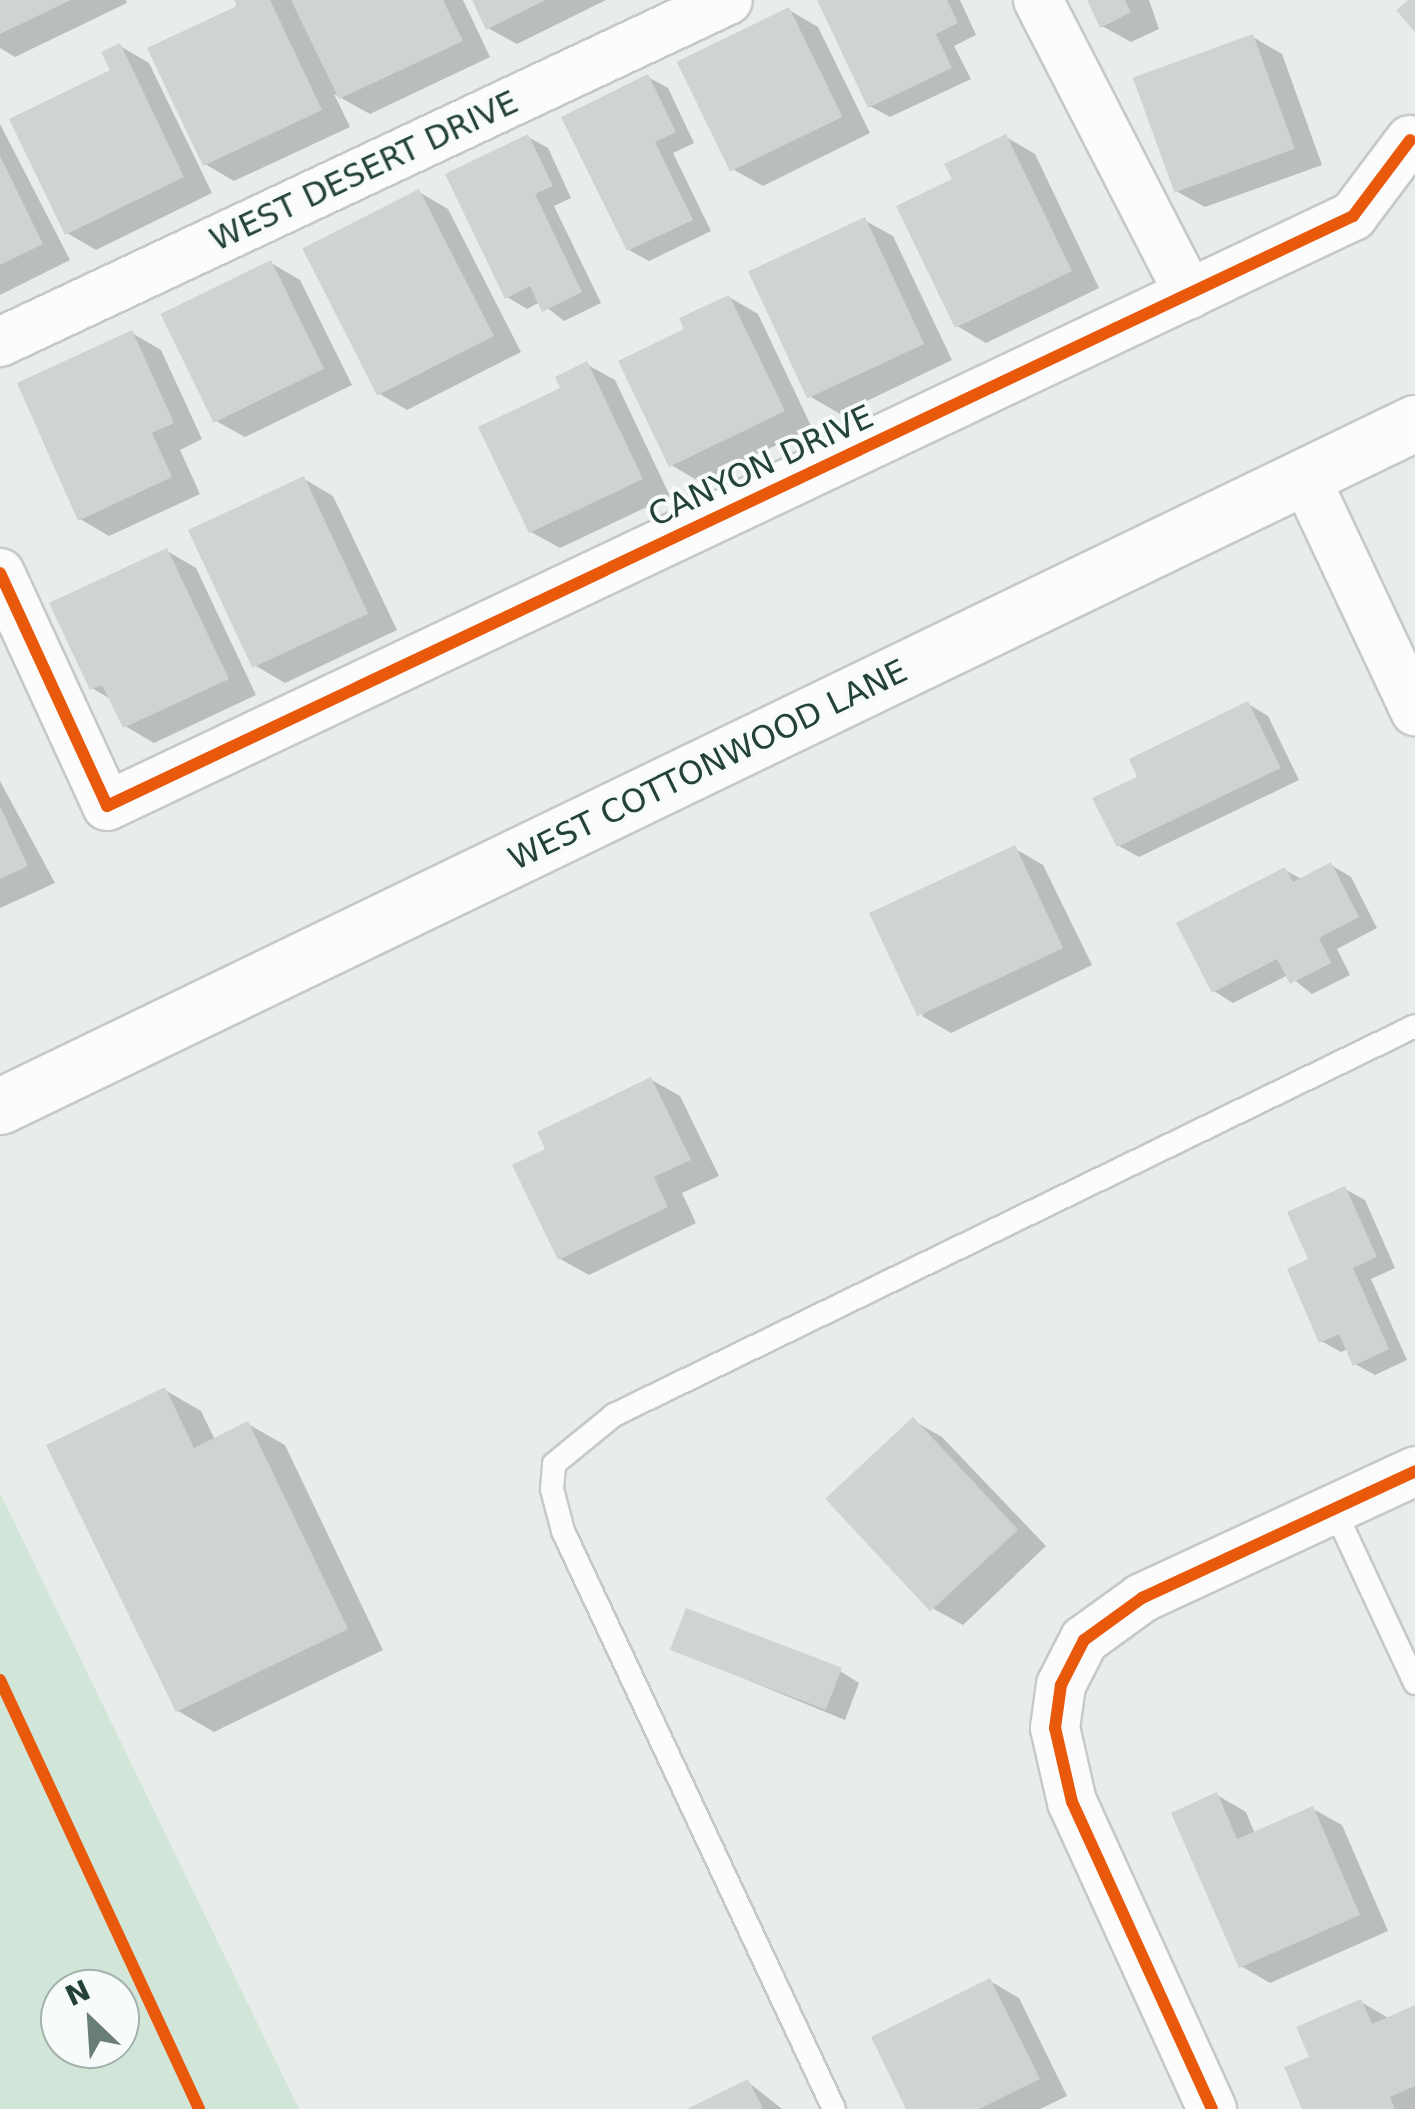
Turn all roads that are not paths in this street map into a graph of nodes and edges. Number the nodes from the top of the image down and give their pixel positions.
1 (728, 0) edge
2 (1038, 0) edge
3 (1410, 140) dead end
4 (1189, 294) junction
5 (0, 342) edge
6 (1415, 423) edge
7 (1305, 477) junction
8 (0, 573) edge
9 (1415, 711) edge
10 (1415, 1026) edge
11 (0, 1106) edge
12 (1415, 1471) edge
13 (1334, 1509) junction
14 (1415, 1683) edge
15 (834, 2109) edge
16 (1212, 2109) edge

1 - 5 street, WEST DESERT DRIVE
2 - 4 street
3 - 4 street, CANYON DRIVE
4 - 8 street, CANYON DRIVE
6 - 7 main road, WEST COTTONWOOD LANE
7 - 9 street
7 - 11 main road, WEST COTTONWOOD LANE
10 - 15 lane
12 - 13 street
13 - 14 lane
13 - 16 street

